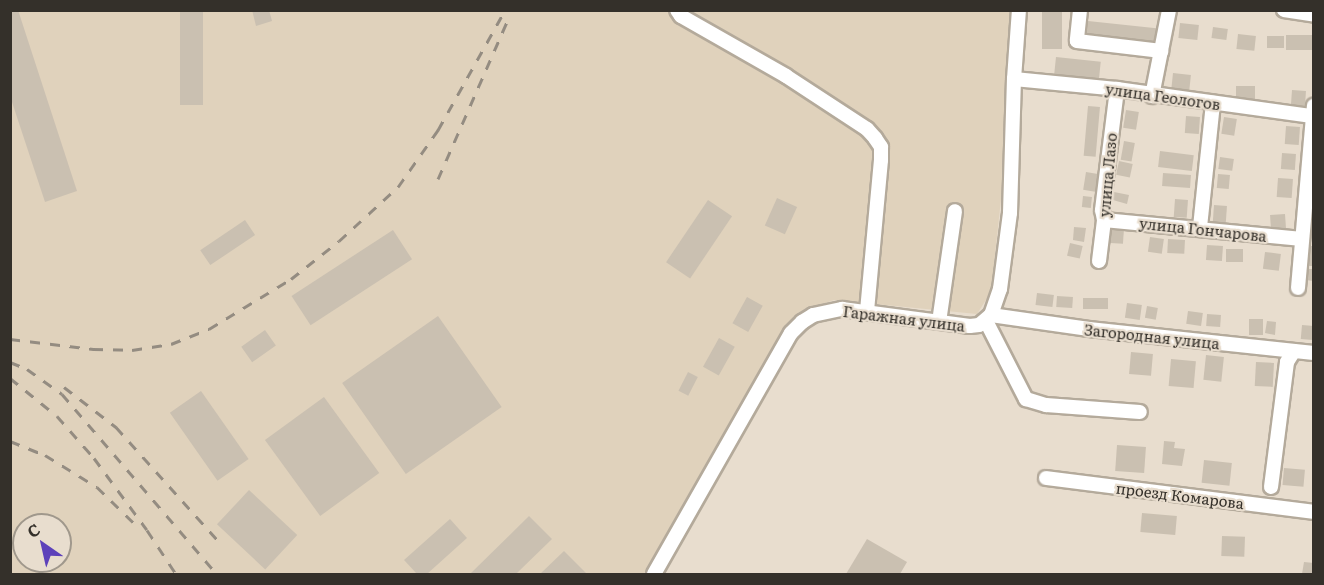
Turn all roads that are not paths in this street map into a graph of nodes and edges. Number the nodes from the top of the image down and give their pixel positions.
1 (677, 10) edge
2 (1019, 10) edge
3 (1080, 10) edge
4 (1169, 10) edge
5 (1284, 10) edge
6 (1314, 15) edge
7 (1161, 51) junction
8 (1014, 80) junction
9 (1117, 89) junction
10 (1152, 96) junction
11 (1213, 103) junction
12 (1313, 111) edge
13 (955, 211) dead end
14 (1104, 220) junction
15 (1200, 227) junction
16 (1302, 239) junction
17 (1099, 261) dead end
18 (1298, 288) dead end
19 (867, 311) junction
20 (989, 318) junction
21 (939, 322) junction
22 (1294, 351) junction
23 (1314, 353) edge
24 (1140, 412) dead end
25 (1046, 478) dead end
26 (1271, 487) dead end
27 (1314, 512) edge
28 (654, 574) edge

1 - 19 street
2 - 8 street
3 - 7 street
4 - 7 street
5 - 6 street
7 - 10 street
8 - 9 street, улица Геологов
8 - 20 street
9 - 10 street, улица Геологов
9 - 14 street, улица Лазо
10 - 11 street, улица Геологов
11 - 12 street, улица Геологов
11 - 15 street
12 - 16 street
13 - 21 street
14 - 15 street, улица Гончарова
14 - 17 street, улица Лазо
15 - 16 street, улица Гончарова
16 - 18 street
19 - 21 street, Гаражная улица
19 - 28 street, Гаражная улица
20 - 21 street, Гаражная улица
20 - 22 street, Загородная улица
20 - 24 street
22 - 23 street, Загородная улица
22 - 26 street
25 - 27 street, проезд Комарова

